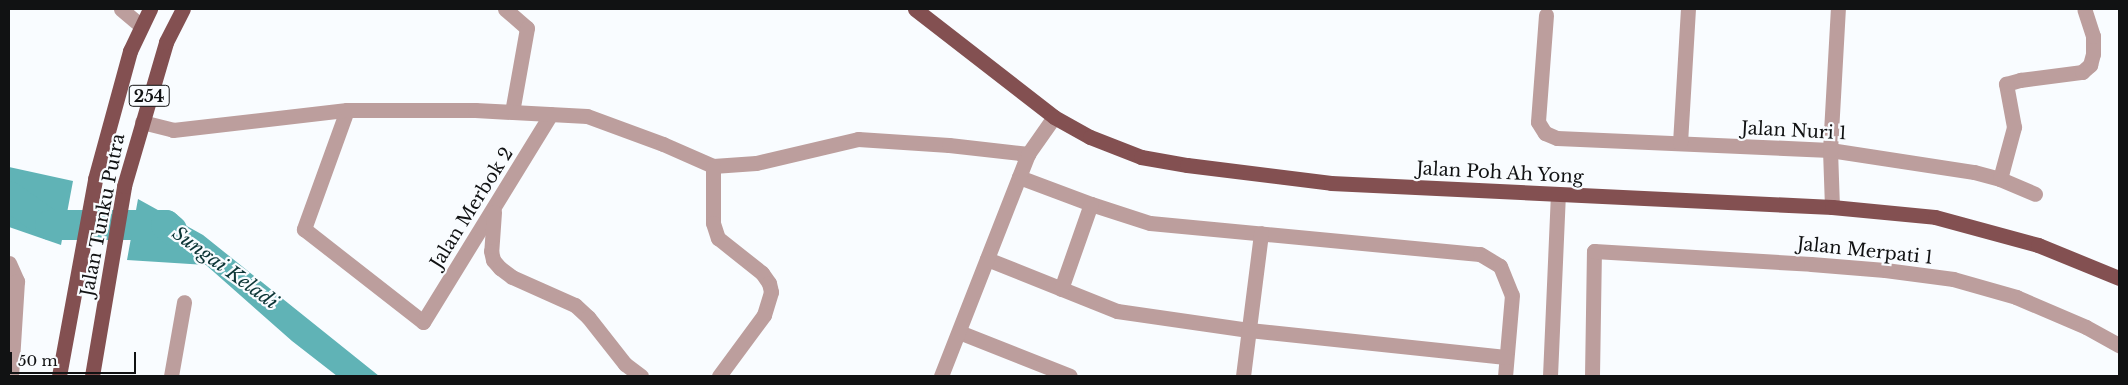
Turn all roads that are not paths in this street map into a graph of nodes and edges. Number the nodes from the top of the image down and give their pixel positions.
1 (121, 9) edge
2 (150, 9) edge
3 (182, 9) edge
4 (505, 9) edge
5 (915, 9) edge
6 (1688, 9) edge
7 (1838, 9) edge
8 (2084, 9) edge
9 (1546, 15) dead end
10 (141, 26) junction
11 (347, 110) junction
12 (512, 112) junction
13 (551, 114) junction
14 (1054, 116) junction
15 (142, 122) junction
16 (1680, 144) junction
17 (1830, 150) junction
18 (1028, 154) junction
19 (713, 166) junction
20 (1019, 177) junction
21 (2000, 179) junction
22 (2035, 194) dead end
23 (1558, 195) junction
24 (1091, 204) junction
25 (1832, 208) junction
26 (494, 211) junction
27 (1261, 233) junction
28 (987, 260) junction
29 (9, 263) edge
30 (2119, 278) edge
31 (1062, 289) junction
32 (184, 302) dead end
33 (1249, 330) junction
34 (959, 332) junction
35 (2119, 345) edge
36 (1506, 356) junction
37 (11, 376) edge
38 (59, 376) edge
39 (92, 376) edge
40 (171, 376) edge
41 (642, 376) edge
42 (719, 376) edge
43 (941, 376) edge
44 (1070, 376) edge
45 (1243, 376) edge
46 (1505, 376) edge
47 (1550, 376) edge
48 (1592, 376) edge

1 - 10 street
2 - 10 main road, Jalan Tunku Putra / 254
3 - 15 main road, Jalan Tunku Putra / 254
4 - 12 street
5 - 14 main road, Jalan Poh Ah Yong
6 - 16 street
7 - 17 street
8 - 21 street
9 - 16 street, Jalan Nuri 1
10 - 38 main road, Jalan Tunku Putra / 254
11 - 12 street
11 - 15 street
11 - 26 street, Jalan Merbok 2
12 - 13 street
13 - 19 street
13 - 26 street, Jalan Merbok 2
14 - 18 street
14 - 23 main road, Jalan Poh Ah Yong
15 - 39 main road, Jalan Tunku Putra / 254
16 - 17 street, Jalan Nuri 1
17 - 21 street, Jalan Nuri 1
17 - 25 street
18 - 19 street
18 - 20 street
19 - 42 street
20 - 24 street
20 - 28 street
21 - 22 street, Jalan Nuri 1
23 - 25 main road, Jalan Poh Ah Yong
23 - 47 street
24 - 27 street
24 - 31 street
25 - 30 main road, Jalan Poh Ah Yong
26 - 41 street
27 - 33 street
27 - 36 street
28 - 31 street
28 - 34 street
29 - 37 street
31 - 33 street
32 - 40 street
33 - 36 street
33 - 45 street
34 - 43 street
34 - 44 street
35 - 48 street, Jalan Merpati 1
36 - 46 street

